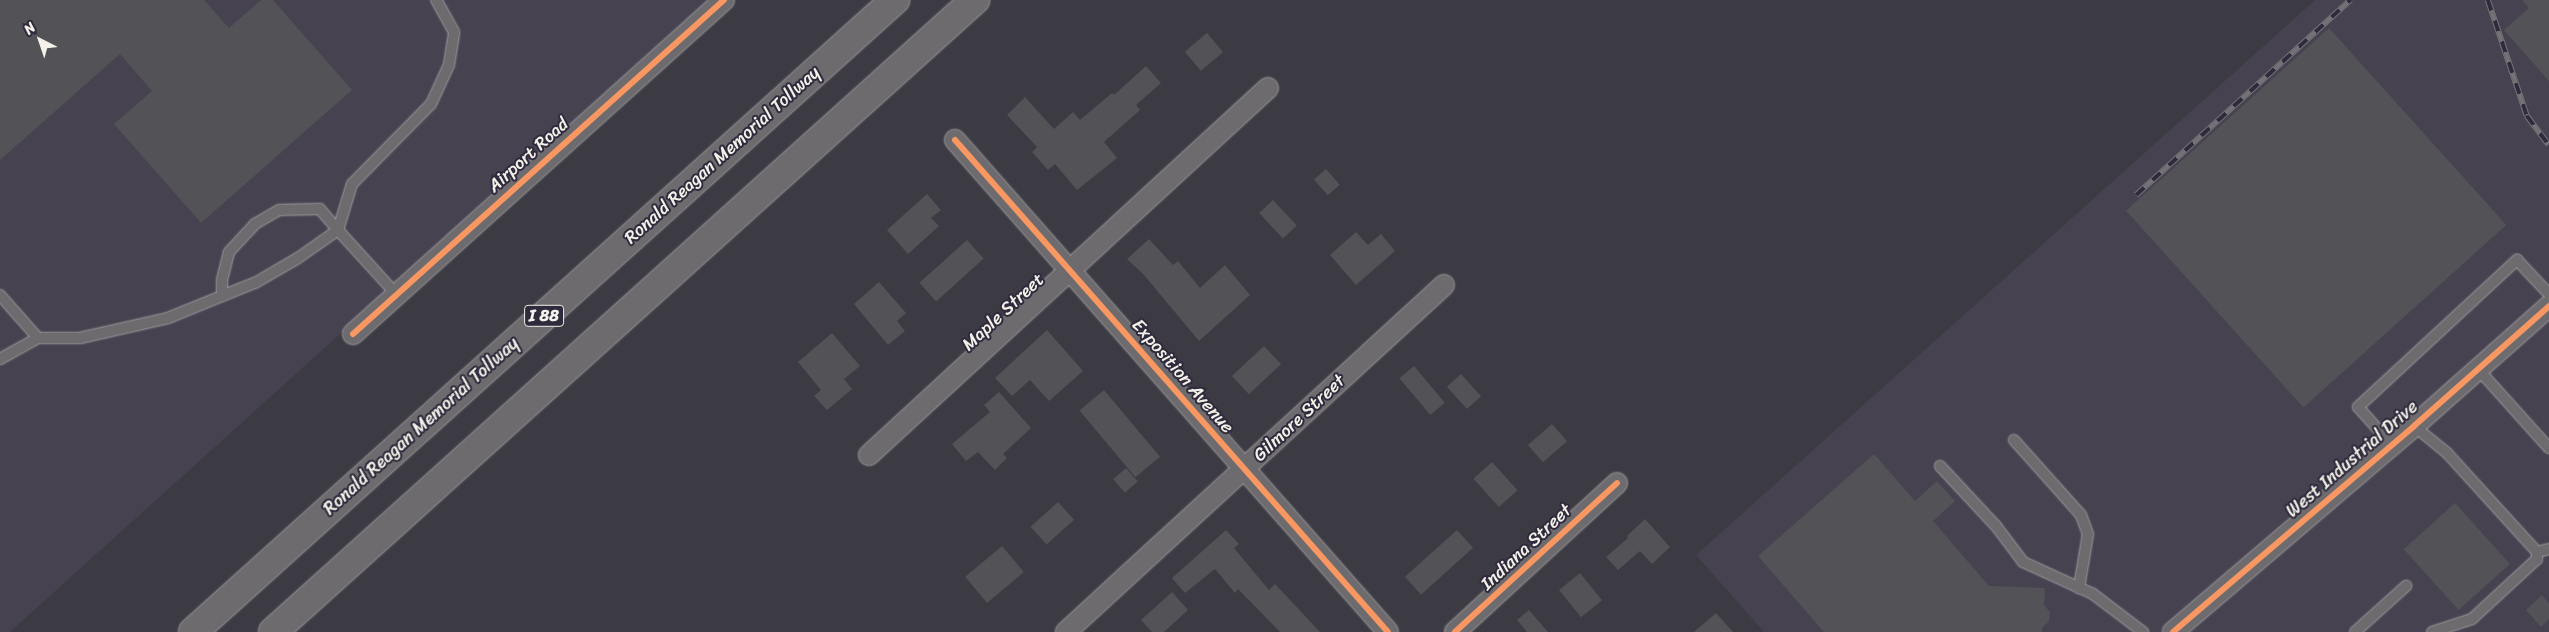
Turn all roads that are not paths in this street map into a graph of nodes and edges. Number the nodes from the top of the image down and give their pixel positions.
1 (436, 0) edge
2 (724, 0) edge
3 (895, 0) edge
4 (975, 0) edge
5 (1268, 88) dead end
6 (955, 140) dead end
7 (338, 230) junction
8 (1070, 270) junction
9 (1444, 285) dead end
10 (396, 294) junction
11 (2549, 294) edge
12 (0, 295) edge
13 (222, 296) junction
14 (2549, 306) edge
15 (353, 334) dead end
16 (38, 338) junction
17 (1, 356) edge
18 (2478, 370) junction
19 (2414, 426) junction
20 (2014, 440) dead end
21 (2392, 445) junction
22 (2549, 448) edge
23 (869, 455) dead end
24 (1940, 466) dead end
25 (1244, 468) junction
26 (1617, 483) dead end
27 (2549, 548) edge
28 (2536, 552) junction
29 (2406, 586) dead end
30 (2079, 588) junction
31 (2433, 631) edge
32 (192, 632) edge
33 (273, 632) edge
34 (1066, 632) edge
35 (1388, 632) edge
36 (1455, 632) edge
37 (2144, 632) edge
38 (2173, 632) edge
39 (2355, 632) edge

1 - 7 lane
2 - 10 street, Airport Road
3 - 32 highway, Ronald Reagan Memorial Tollway / I 88
4 - 33 highway
5 - 8 street, Maple Street
6 - 8 street, Exposition Avenue
7 - 10 lane
7 - 13 lane
7 - 13 lane
8 - 23 street, Maple Street
8 - 25 street, Exposition Avenue
9 - 25 street, Gilmore Street
10 - 15 street, Airport Road
11 - 21 lane
12 - 16 lane
13 - 16 lane
14 - 18 street, West Industrial Drive
16 - 17 lane
18 - 19 street, West Industrial Drive
18 - 22 lane
19 - 21 street, West Industrial Drive
19 - 28 lane
20 - 30 lane
21 - 38 street, West Industrial Drive
24 - 30 lane
25 - 34 street, Gilmore Street
25 - 35 street, Exposition Avenue
26 - 36 street, Indiana Street
27 - 28 lane
28 - 31 lane
29 - 39 lane
30 - 37 lane

